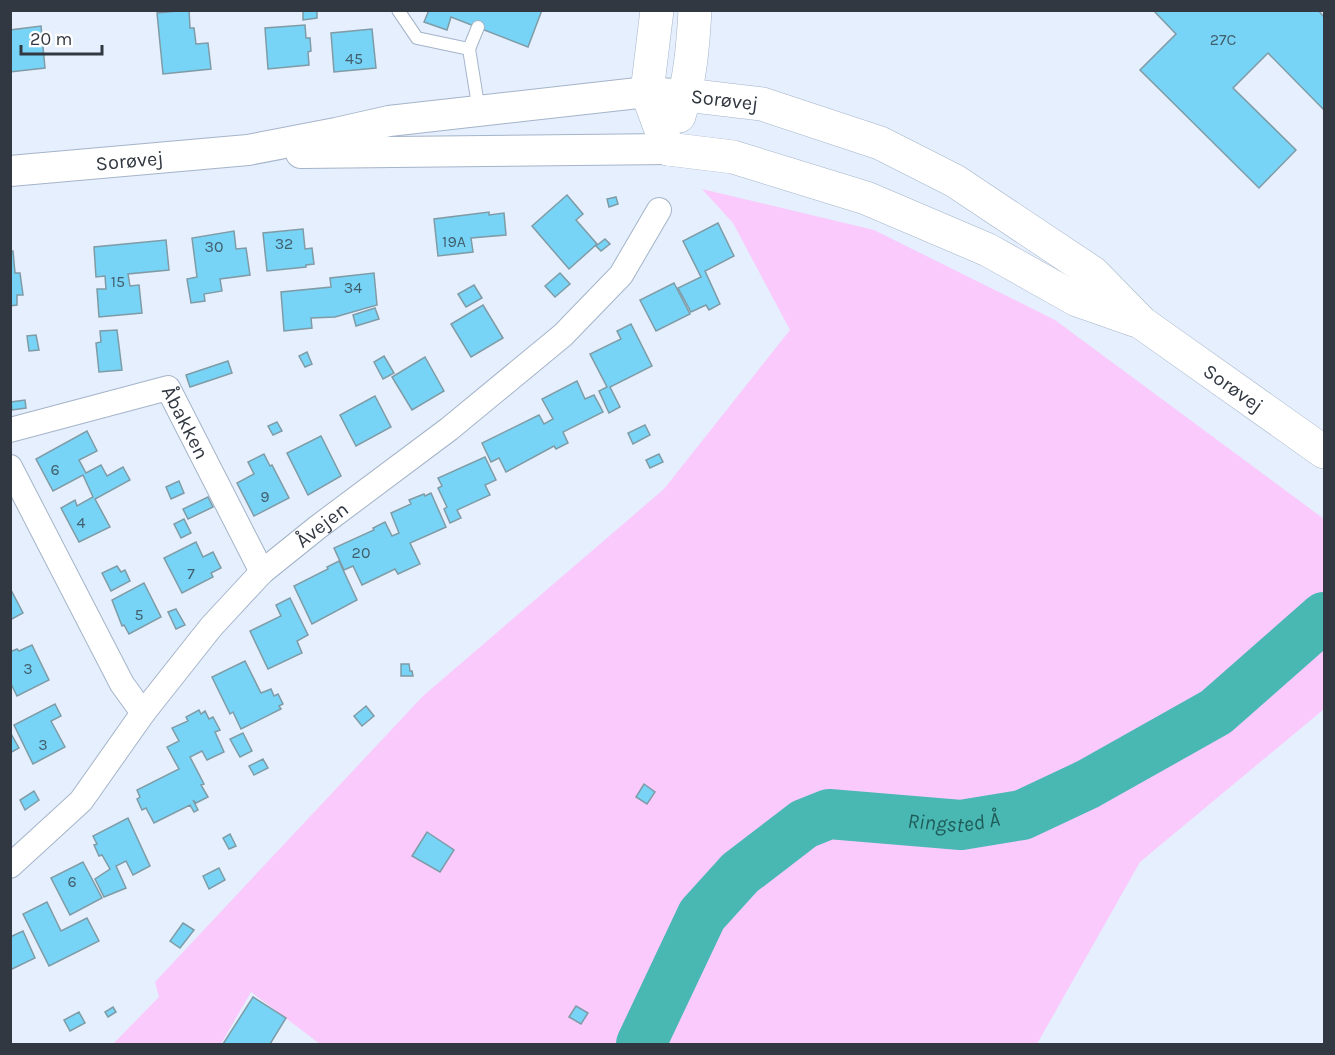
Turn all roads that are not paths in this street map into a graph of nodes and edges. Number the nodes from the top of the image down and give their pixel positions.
1 (398, 10) edge
2 (657, 10) edge
3 (695, 10) edge
4 (478, 27) dead end
5 (469, 49) junction
6 (647, 92) junction
7 (686, 95) junction
8 (479, 111) junction
9 (668, 149) junction
10 (248, 150) junction
11 (10, 171) edge
12 (659, 210) dead end
13 (1142, 323) junction
14 (10, 430) edge
15 (1324, 452) edge
16 (10, 467) edge
17 (262, 572) junction
18 (143, 713) junction
19 (10, 866) edge

1 - 5 lane
2 - 6 main road
3 - 7 main road
4 - 5 lane
5 - 8 lane
6 - 7 street, Sorøvej
6 - 8 street, Sorøvej
6 - 9 main road
7 - 9 main road
7 - 13 main road, Sorøvej
8 - 10 street, Sorøvej
9 - 10 street, Sorøvej
9 - 13 main road, Sorøvej
10 - 11 street, Sorøvej
12 - 17 street, Åvejen
13 - 15 main road, Sorøvej
14 - 17 street, Åbakken
16 - 18 street
17 - 18 street, Åvejen
18 - 19 street, Åvejen

